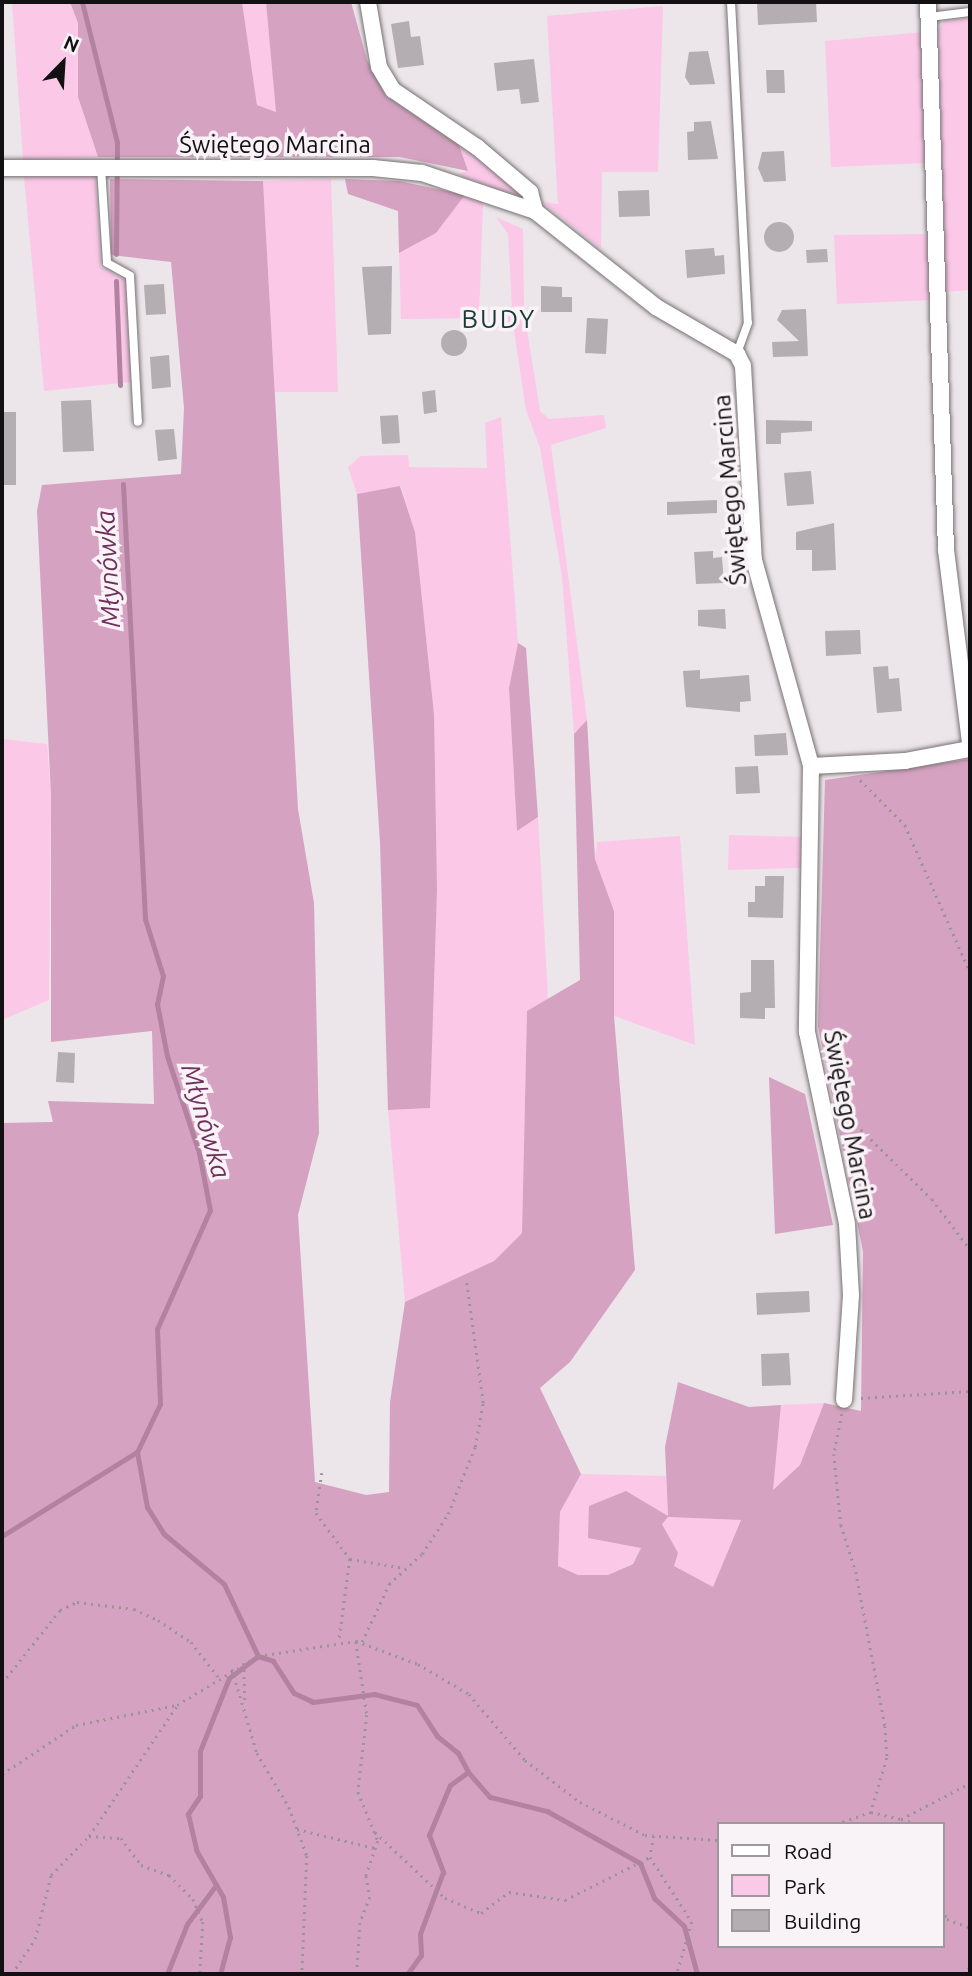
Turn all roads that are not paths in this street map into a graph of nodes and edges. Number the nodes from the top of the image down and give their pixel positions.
1 (368, 2) edge
2 (731, 2) edge
3 (929, 9) edge
4 (970, 12) edge
5 (103, 167) junction
6 (2, 169) edge
7 (535, 211) junction
8 (737, 354) junction
9 (138, 422) dead end
10 (970, 746) edge
11 (811, 766) junction
12 (844, 1400) road end

1 - 7 street
2 - 8 lane
3 - 4 lane
3 - 10 street
5 - 6 street, Świętego Marcina
5 - 7 street, Świętego Marcina
5 - 9 lane
7 - 8 street, Świętego Marcina
8 - 11 street, Świętego Marcina
10 - 11 street
11 - 12 street, Świętego Marcina

